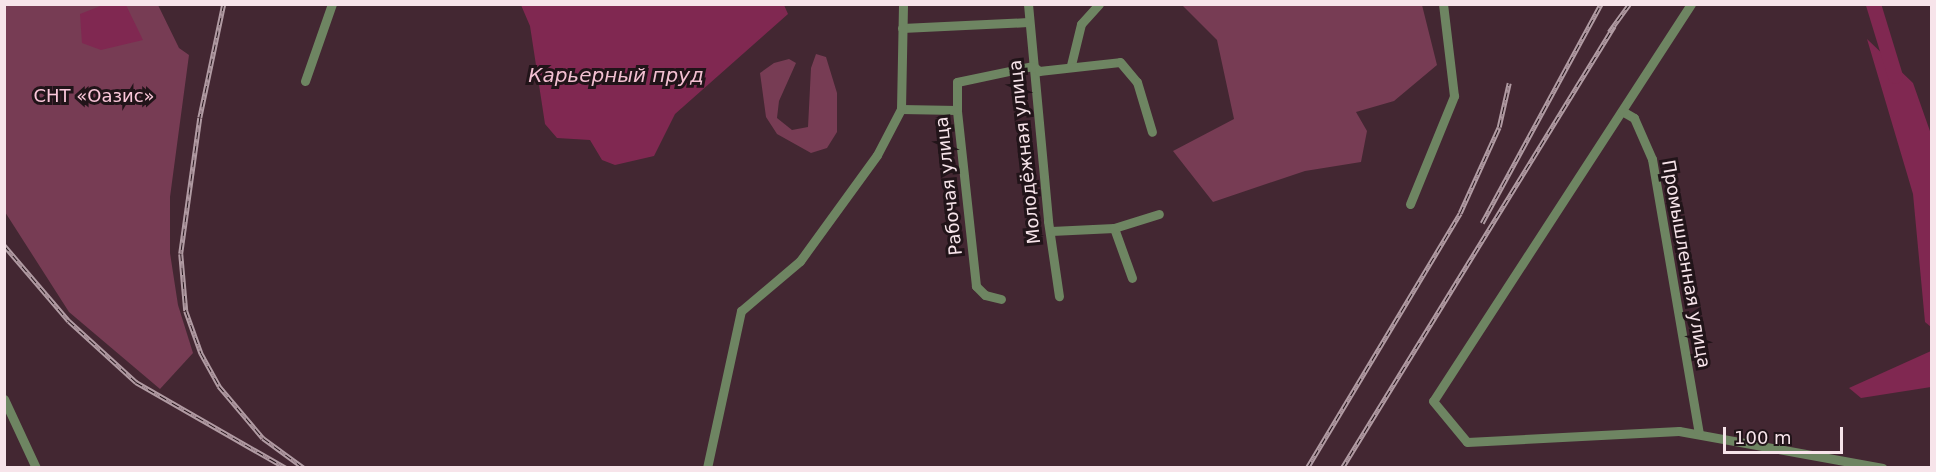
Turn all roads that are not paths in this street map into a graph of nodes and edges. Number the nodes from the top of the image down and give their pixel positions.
1 (333, 4) edge
2 (903, 4) edge
3 (1028, 4) edge
4 (1099, 4) edge
5 (1443, 4) edge
6 (1691, 4) edge
7 (1028, 22) junction
8 (902, 28) junction
9 (1071, 65) junction
10 (1033, 66) junction
11 (305, 81) dead end
12 (901, 109) junction
13 (957, 110) junction
14 (1622, 111) junction
15 (1152, 132) dead end
16 (1410, 204) dead end
17 (1159, 214) dead end
18 (1114, 228) junction
19 (1051, 231) junction
20 (1132, 278) dead end
21 (1059, 296) dead end
22 (1001, 299) dead end
23 (6, 405) edge
24 (1699, 434) junction
25 (36, 468) edge
26 (707, 468) edge
27 (1883, 468) edge

1 - 11 street
2 - 8 street
3 - 7 street, Молодёжная улица
4 - 9 street
5 - 16 street
6 - 14 street
7 - 8 street
7 - 10 street, Молодёжная улица
8 - 12 street
9 - 10 street
9 - 15 street
10 - 13 street, Рабочая улица
10 - 19 street, Молодёжная улица
12 - 13 street
12 - 26 street
13 - 22 street, Рабочая улица
14 - 24 street, Промышленная улица
14 - 24 street
17 - 18 street
18 - 19 street
18 - 20 street
19 - 21 street, Молодёжная улица
23 - 25 street
24 - 27 street

